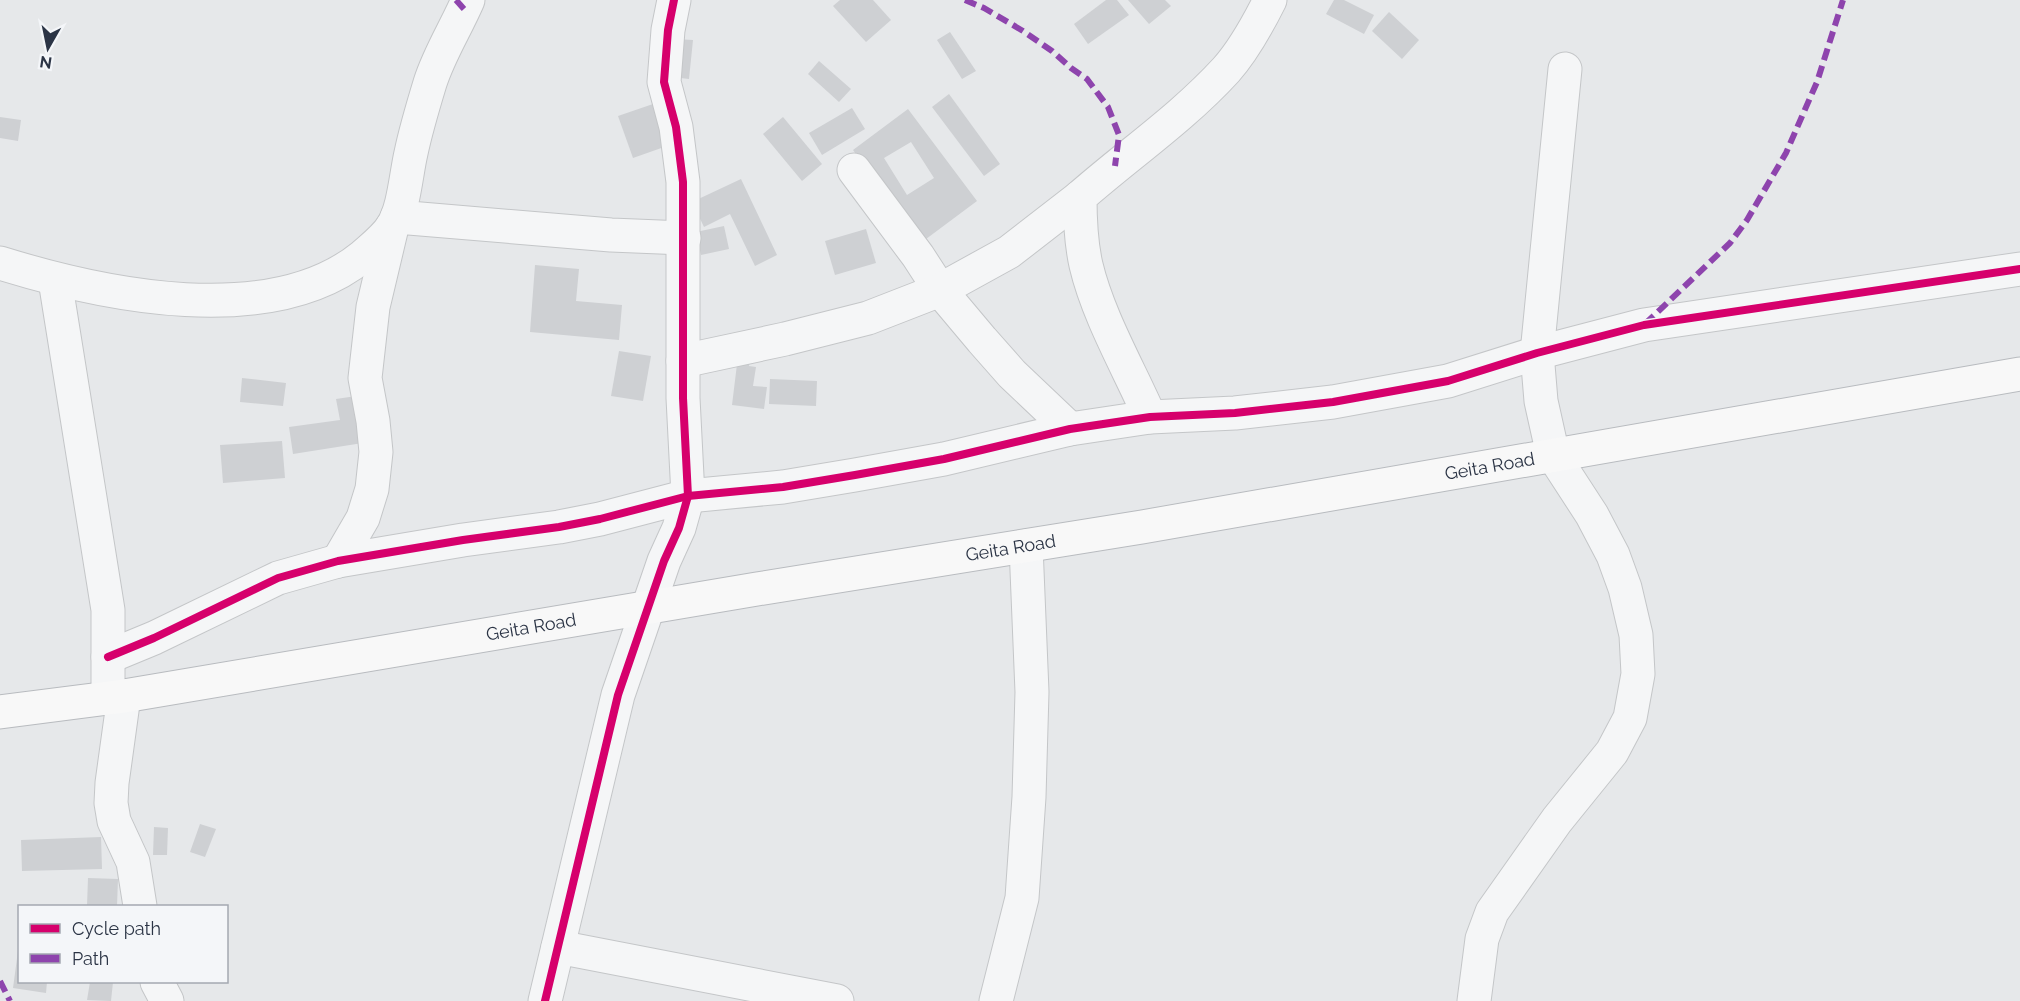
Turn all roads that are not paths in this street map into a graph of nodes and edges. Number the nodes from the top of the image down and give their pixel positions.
1 (468, 0) edge
2 (674, 0) edge
3 (1270, 0) edge
4 (1565, 69) dead end
5 (854, 170) dead end
6 (1080, 197) junction
7 (394, 222) junction
8 (684, 238) junction
9 (0, 263) edge
10 (2020, 269) edge
11 (54, 280) junction
12 (940, 290) junction
13 (1537, 353) junction
14 (683, 361) junction
15 (2020, 374) edge
16 (1150, 417) junction
17 (1070, 429) junction
18 (1553, 455) junction
19 (688, 496) junction
20 (1026, 546) junction
21 (338, 561) junction
22 (647, 609) junction
23 (108, 657) junction
24 (116, 697) junction
25 (0, 712) edge
26 (140, 905) edge
27 (558, 947) junction
28 (158, 983) edge
29 (167, 1001) edge
30 (545, 1001) edge
31 (837, 1001) edge
32 (996, 1001) edge
33 (1474, 1001) edge

1 - 7 street
2 - 8 street
3 - 6 street
4 - 13 street
5 - 12 street
6 - 12 street
6 - 16 street
7 - 8 street
7 - 11 street
7 - 21 street
8 - 14 street
9 - 11 street
10 - 13 street
11 - 23 street
12 - 14 street
12 - 17 street
13 - 16 street
13 - 18 street
14 - 19 street
15 - 18 highway, Geita Road
16 - 17 street
17 - 19 street
18 - 20 highway, Geita Road
18 - 33 street
19 - 21 street
19 - 22 street
20 - 22 highway, Geita Road
20 - 32 street
21 - 23 street
22 - 24 highway, Geita Road
22 - 27 street
23 - 24 street
24 - 25 highway, Geita Road
24 - 26 street
27 - 30 street
27 - 31 street
28 - 29 street

